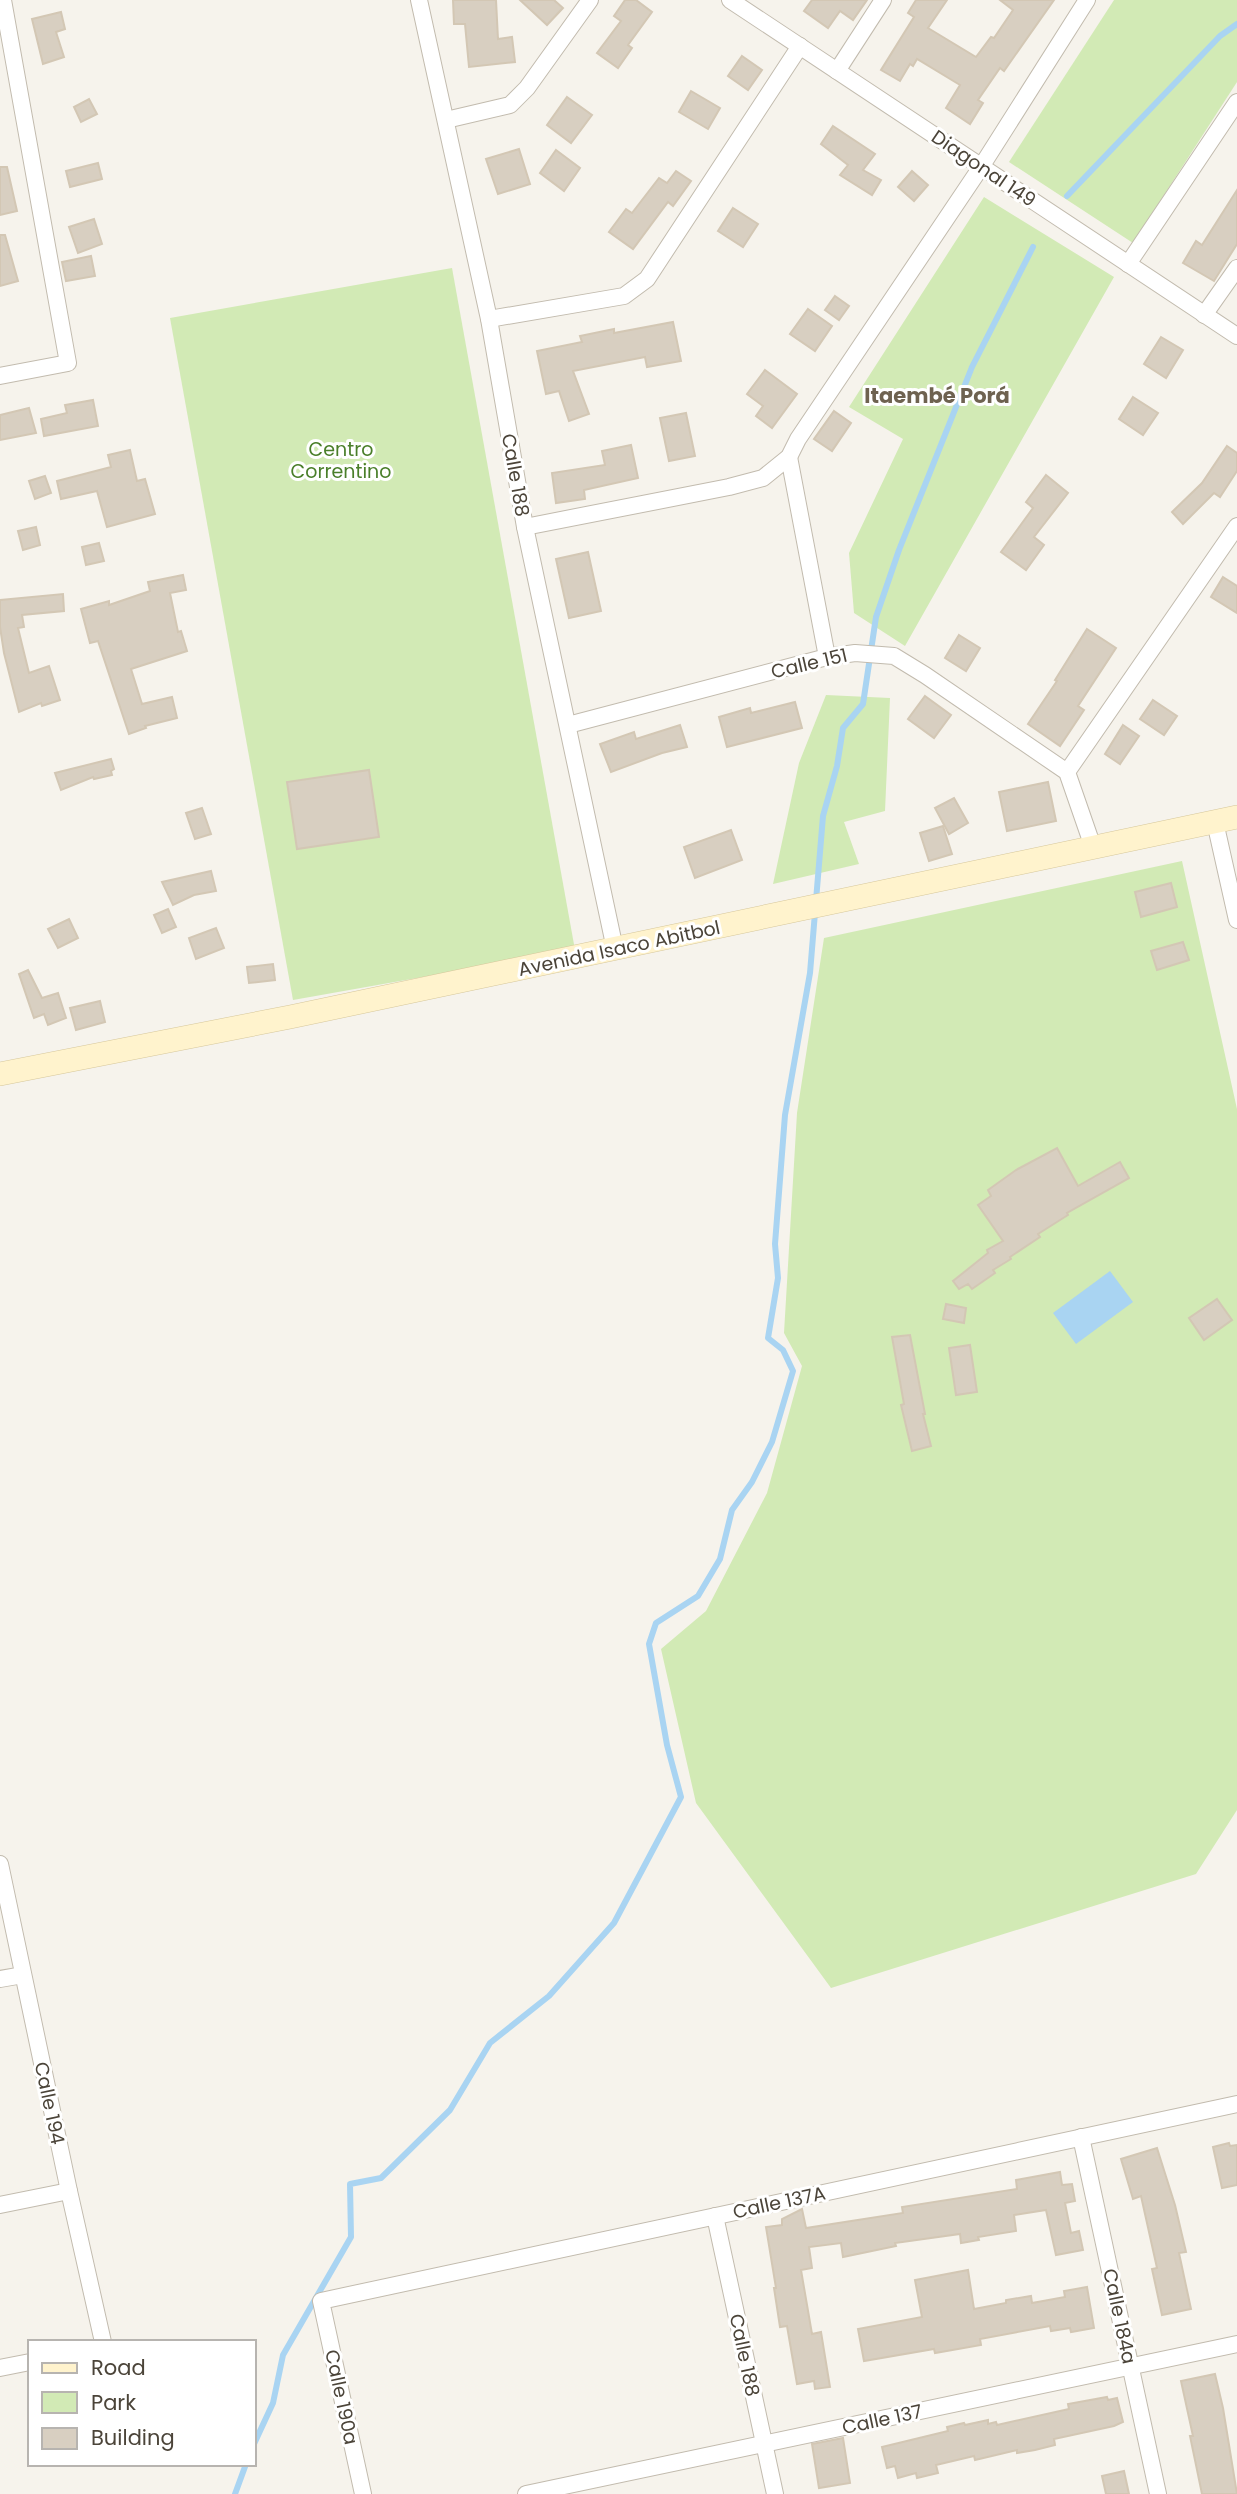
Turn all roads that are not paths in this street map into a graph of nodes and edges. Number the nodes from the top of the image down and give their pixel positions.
1 (3, 0) edge
2 (419, 0) edge
3 (590, 0) edge
4 (730, 0) edge
5 (883, 0) edge
6 (1087, 0) edge
7 (800, 46) junction
8 (837, 71) junction
9 (1237, 102) edge
10 (446, 120) junction
11 (981, 167) junction
12 (1128, 264) junction
13 (1237, 268) edge
14 (1204, 315) junction
15 (489, 319) junction
16 (1237, 337) edge
17 (0, 376) edge
18 (789, 457) junction
19 (1237, 526) edge
20 (524, 527) junction
21 (827, 657) junction
22 (568, 725) junction
23 (1068, 772) junction
24 (1226, 819) edge
25 (1093, 847) junction
26 (1237, 920) edge
27 (615, 949) junction
28 (0, 1074) edge
29 (0, 1864) edge
30 (23, 1975) junction
31 (0, 1979) edge
32 (1237, 2104) edge
33 (1081, 2137) junction
34 (69, 2191) junction
35 (0, 2205) edge
36 (715, 2216) junction
37 (321, 2301) joint
38 (103, 2340) edge
39 (1237, 2344) edge
40 (28, 2362) edge
41 (1131, 2366) junction
42 (0, 2368) edge
43 (765, 2444) junction
44 (568, 2490) edge
45 (363, 2494) edge
46 (526, 2494) edge
47 (775, 2494) edge
48 (1158, 2494) edge

1 - 17 street
2 - 10 street, Calle 188
3 - 10 street
4 - 7 street, Diagonal 149
5 - 8 street
6 - 11 street
7 - 8 street, Diagonal 149
7 - 15 street
8 - 11 street, Diagonal 149
9 - 12 street
10 - 15 street, Calle 188
11 - 12 street, Diagonal 149
11 - 18 street
12 - 14 street, Diagonal 149
13 - 14 street
14 - 16 street, Diagonal 149
15 - 20 street, Calle 188
18 - 20 street
18 - 21 street
19 - 23 street
20 - 22 street, Calle 188
21 - 22 street, Calle 151
21 - 23 street, Calle 151
22 - 27 street, Calle 188
23 - 25 street
24 - 25 main road, Avenida Isaco Abitbol
24 - 26 street
25 - 27 main road, Avenida Isaco Abitbol
27 - 28 main road, Avenida Isaco Abitbol
29 - 30 street, Calle 194
30 - 31 street
30 - 34 street, Calle 194
32 - 33 street, Calle 137A
33 - 36 street, Calle 137A
33 - 41 street, Calle 184a
34 - 35 street
34 - 38 street, Calle 194
36 - 37 street, Calle 137A
36 - 43 street, Calle 188
37 - 45 street, Calle 190a
39 - 41 street, Calle 137
40 - 42 street
41 - 43 street, Calle 137
41 - 48 street, Calle 184a
43 - 44 street, Calle 137
43 - 47 street, Calle 188
44 - 46 street, Calle 137

